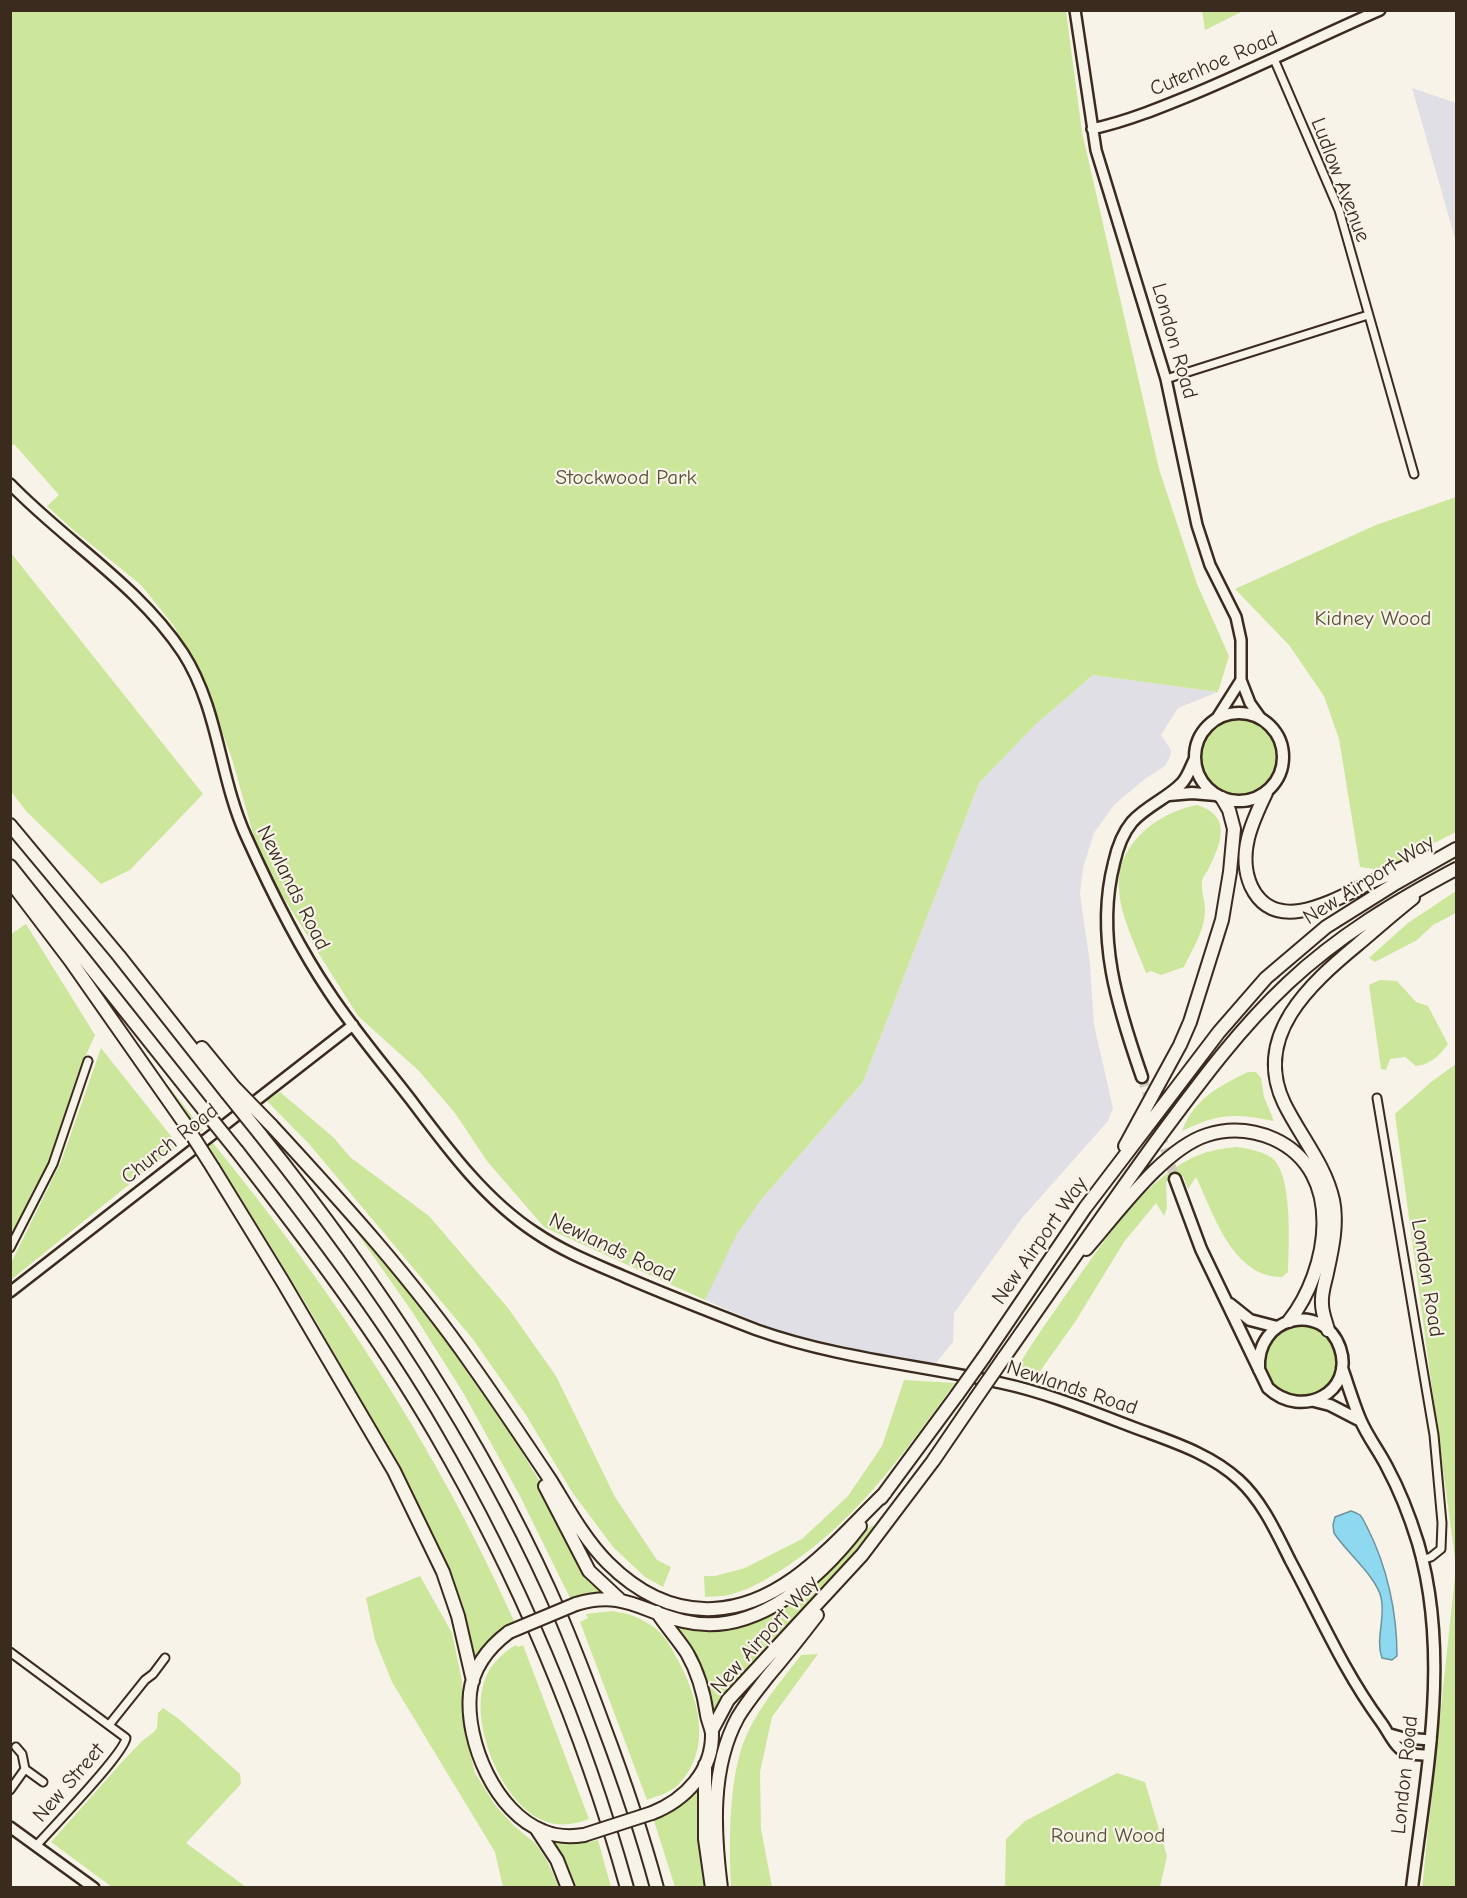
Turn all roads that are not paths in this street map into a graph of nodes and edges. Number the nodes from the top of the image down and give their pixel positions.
1 (1075, 10) edge
2 (1380, 10) edge
3 (1274, 59) junction
4 (1092, 129) junction
5 (1368, 315) junction
6 (1166, 379) junction
7 (1414, 474) dead end
8 (10, 484) edge
9 (1241, 680) junction
10 (1260, 717) junction
11 (1217, 718) junction
12 (1195, 759) junction
13 (1266, 793) junction
14 (1168, 795) junction
15 (1219, 797) junction
16 (10, 825) edge
17 (1456, 847) edge
18 (10, 866) edge
19 (1456, 869) edge
20 (1438, 879) junction
21 (10, 881) edge
22 (353, 1025) junction
23 (88, 1061) dead end
24 (1142, 1077) tunnel mouth
25 (231, 1090) junction
26 (1377, 1098) dead end
27 (1111, 1174) junction
28 (1175, 1179) tunnel mouth
29 (10, 1248) edge
30 (12, 1288) edge
31 (1052, 1288) junction
32 (1228, 1303) junction
33 (1289, 1321) junction
34 (1277, 1326) junction
35 (1328, 1330) junction
36 (1342, 1368) junction
37 (1259, 1370) junction
38 (1314, 1401) junction
39 (1361, 1421) junction
40 (523, 1442) junction
41 (885, 1493) junction
42 (1421, 1560) junction
43 (841, 1580) junction
44 (619, 1599) junction
45 (657, 1612) junction
46 (10, 1652) edge
47 (165, 1658) dead end
48 (473, 1681) junction
49 (109, 1725) junction
50 (712, 1730) junction
51 (1390, 1734) junction
52 (1431, 1740) junction
53 (16, 1747) dead end
54 (1429, 1755) junction
55 (705, 1764) junction
56 (25, 1769) junction
57 (43, 1782) dead end
58 (10, 1790) edge
59 (10, 1827) edge
60 (535, 1828) junction
61 (36, 1846) junction
62 (94, 1887) edge
63 (568, 1887) edge
64 (627, 1887) edge
65 (657, 1887) edge
66 (712, 1887) edge
67 (721, 1887) edge
68 (1412, 1887) edge

1 - 4 street, London Road
2 - 3 street, Cutenhoe Road
3 - 4 street, Cutenhoe Road
3 - 5 street, Ludlow Avenue
4 - 6 street, London Road
5 - 6 street
5 - 7 street, Ludlow Avenue
6 - 9 street, London Road
8 - 22 street, Newlands Road
9 - 10 street, London Road
9 - 11 street
10 - 11 main road
10 - 13 main road
11 - 12 main road
12 - 14 main road
12 - 15 main road
13 - 15 main road
13 - 17 highway
14 - 15 main road
14 - 24 main road
15 - 27 highway
16 - 25 highway
17 - 27 highway, New Airport Way
18 - 64 highway, bridge
19 - 20 highway, New Airport Way
20 - 31 highway, New Airport Way
20 - 35 highway
21 - 48 highway, bridge
22 - 30 street, Church Road
22 - 51 street, Newlands Road
23 - 29 street
25 - 40 highway, bridge
25 - 65 highway, bridge
26 - 42 street, London Road
27 - 41 highway, New Airport Way, bridge
28 - 32 main road
31 - 33 highway
31 - 43 highway, New Airport Way, bridge
32 - 34 main road
32 - 37 main road
33 - 34 main road
33 - 35 main road
34 - 37 main road
35 - 36 main road
36 - 38 main road
36 - 39 main road, London Road
37 - 38 main road
38 - 39 main road
39 - 42 main road, London Road
40 - 41 highway
40 - 44 highway
41 - 45 highway, New Airport Way
42 - 52 main road, London Road
43 - 50 highway, New Airport Way
43 - 67 highway
44 - 45 highway, New Airport Way
44 - 48 highway, bridge
45 - 50 highway
46 - 49 street
47 - 49 street
48 - 60 highway
49 - 61 street, New Street
50 - 55 highway
51 - 52 street
51 - 54 street, Newlands Road
52 - 54 main road, London Road
53 - 56 street
54 - 68 main road, London Road
55 - 60 highway, bridge
55 - 66 highway
56 - 57 street
56 - 58 street
59 - 61 street
60 - 63 highway
61 - 62 street

